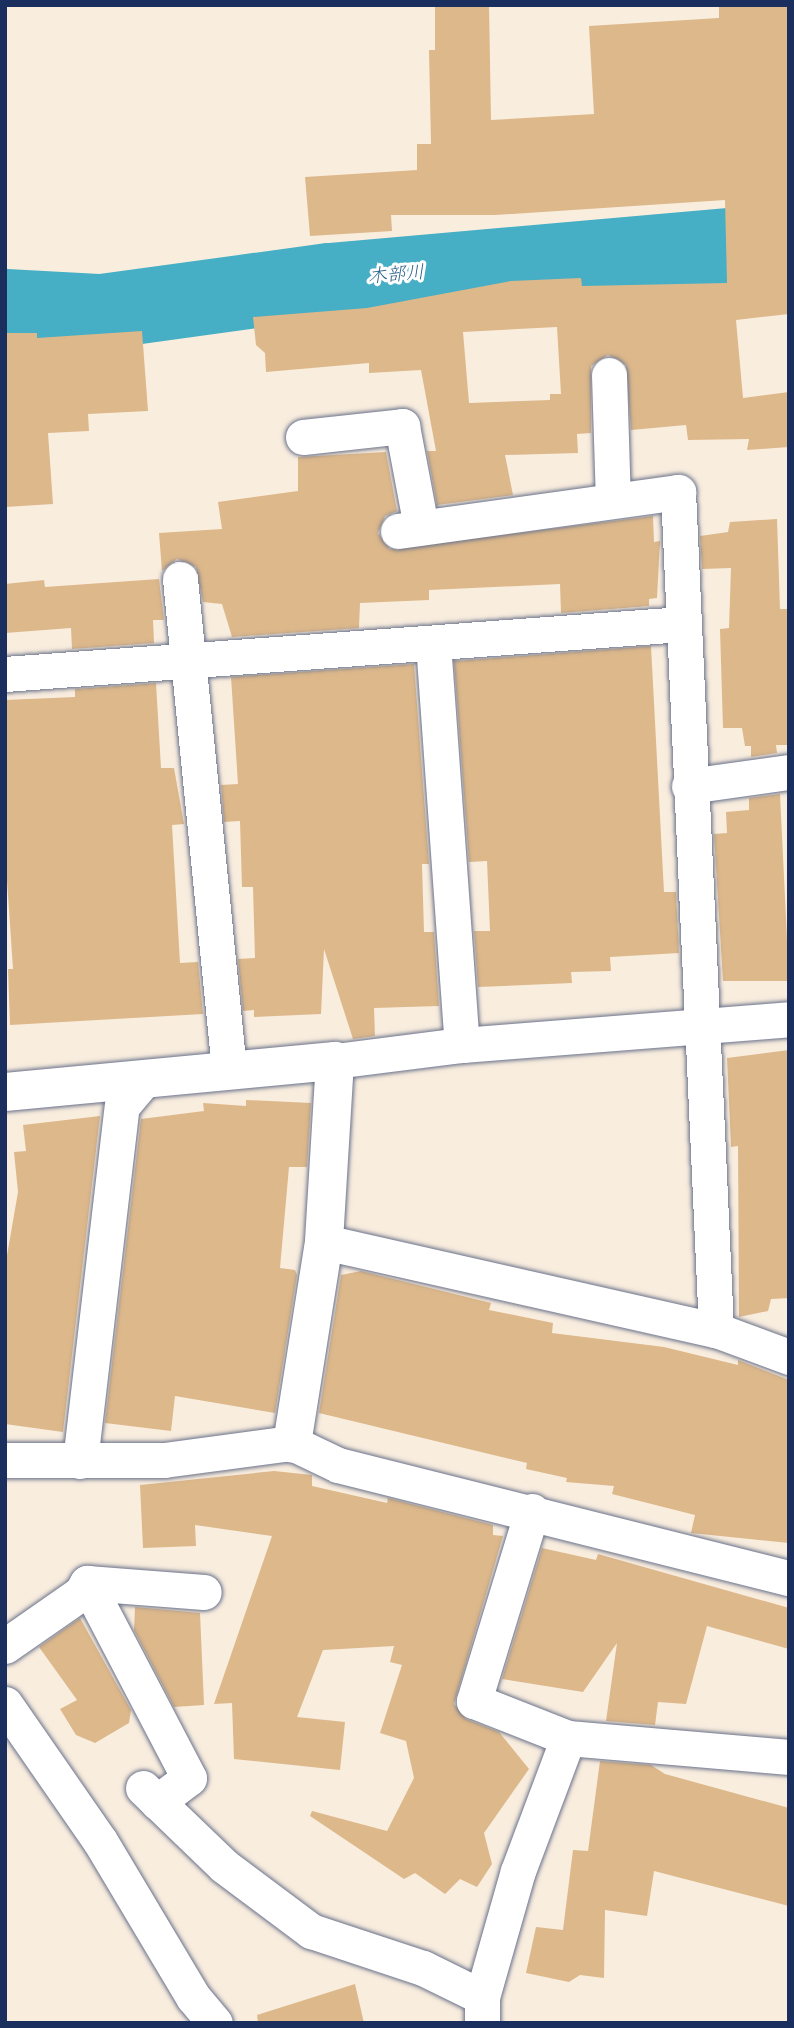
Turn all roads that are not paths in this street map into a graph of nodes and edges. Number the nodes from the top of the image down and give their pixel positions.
1 (609, 375) dead end
2 (303, 437) dead end
3 (613, 500) junction
4 (180, 579) dead end
5 (682, 624) junction
6 (433, 643) junction
7 (188, 659) junction
8 (5, 674) edge
9 (789, 772) edge
10 (689, 786) junction
11 (789, 1019) edge
12 (702, 1028) junction
13 (462, 1045) junction
14 (335, 1061) junction
15 (229, 1071) junction
16 (144, 1080) junction
17 (5, 1092) edge
18 (324, 1242) junction
19 (716, 1330) junction
20 (789, 1357) edge
21 (292, 1443) junction
22 (5, 1460) edge
23 (80, 1461) junction
24 (532, 1511) junction
25 (789, 1578) edge
26 (88, 1583) junction
27 (204, 1592) dead end
28 (5, 1646) edge
29 (5, 1704) edge
30 (568, 1738) junction
31 (789, 1757) edge
32 (482, 2010) edge
33 (215, 2023) edge

1 - 3 street
2 - 3 street
3 - 5 street
4 - 7 street
5 - 6 street
5 - 10 street
6 - 7 street
6 - 13 street
7 - 8 street
7 - 15 street
9 - 10 street
10 - 12 street
11 - 12 street
12 - 13 street
12 - 19 street
13 - 14 street
14 - 15 street
14 - 18 street
15 - 16 street
16 - 17 street
16 - 23 street
18 - 19 street
18 - 21 street
19 - 20 street
21 - 23 street
21 - 24 street
22 - 23 street
24 - 25 street
24 - 30 street
26 - 27 street
26 - 28 street
26 - 32 street
29 - 33 street
30 - 31 street
30 - 32 street

